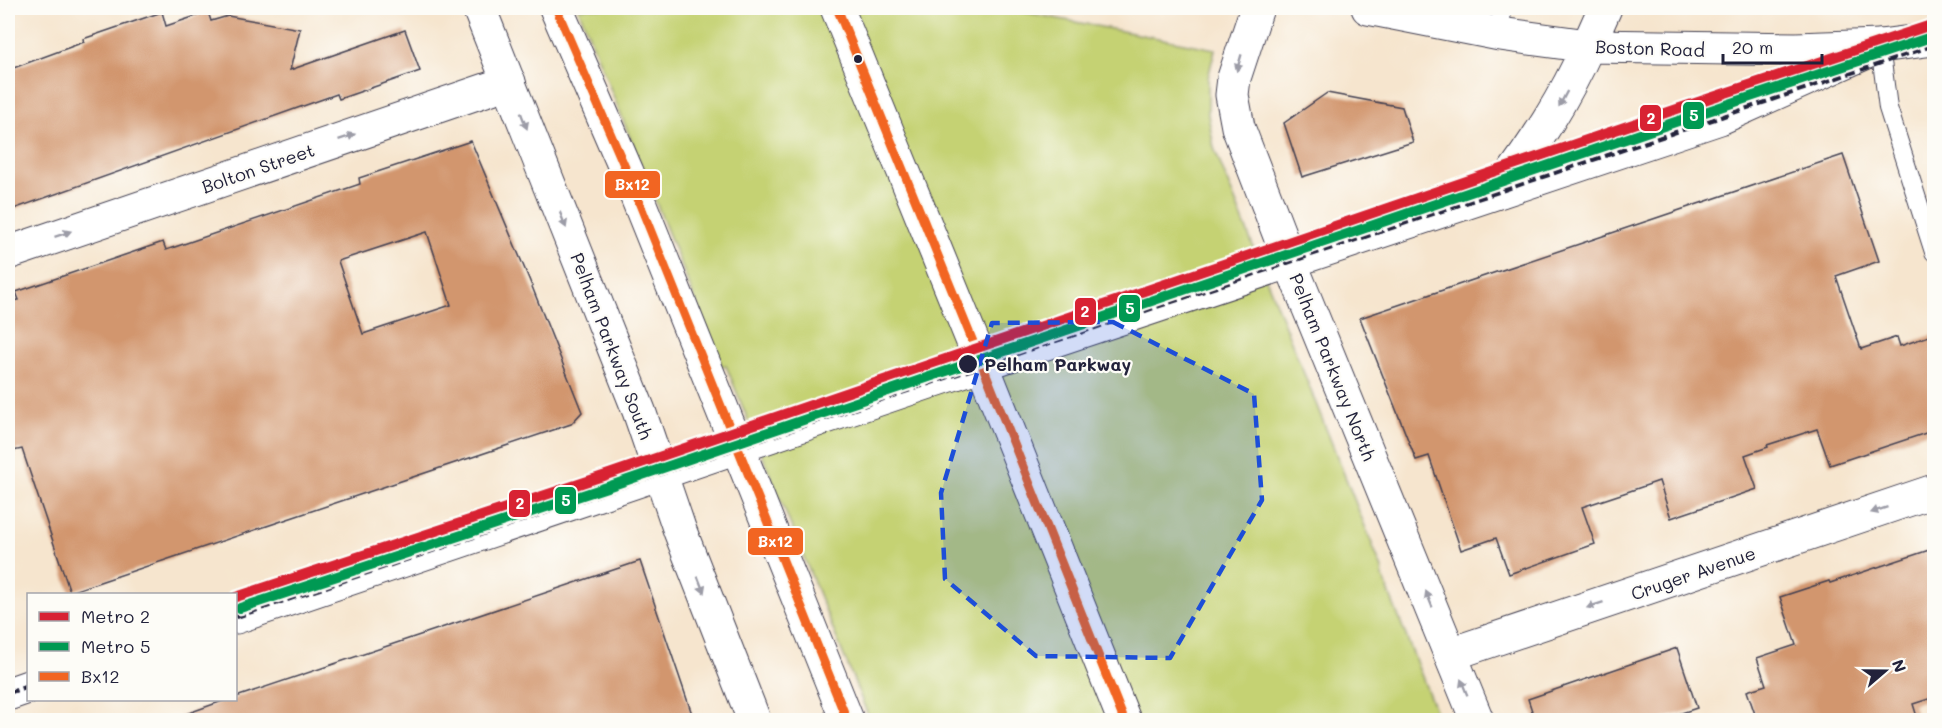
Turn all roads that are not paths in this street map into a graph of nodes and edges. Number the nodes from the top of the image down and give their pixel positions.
1 (479, 8) edge
2 (556, 8) edge
3 (837, 8) edge
4 (1257, 8) edge
5 (1368, 8) edge
6 (1605, 8) edge
7 (1501, 21) edge
8 (1935, 39) edge
9 (1588, 46) junction
10 (1880, 46) junction
11 (509, 82) junction
12 (1500, 191) junction
13 (1935, 252) edge
14 (8, 253) edge
15 (1290, 262) junction
16 (982, 364) junction
17 (737, 447) junction
18 (660, 473) junction
19 (1935, 491) edge
20 (237, 617) edge
21 (1450, 654) junction
22 (27, 687) edge
23 (8, 694) edge
24 (754, 720) edge
25 (847, 720) edge
26 (1124, 720) edge
27 (1477, 720) edge

1 - 11 main road, Pelham Parkway South
2 - 17 main road
3 - 16 main road
4 -> 15 main road, Pelham Parkway North
5 - 7 main road, Boston Road
6 - 9 main road
7 - 9 main road, Boston Road
8 - 10 main road, Boston Road
9 - 10 main road, Boston Road
9 -> 12 main road
10 - 12 main road
10 - 13 lane
14 -> 11 main road, Bolton Street
11 -> 18 main road, Pelham Parkway South
12 - 15 main road
15 - 16 main road
21 -> 15 main road, Pelham Parkway North
16 - 17 main road
16 - 26 main road
17 - 18 main road
17 - 25 main road
18 - 20 main road
18 -> 24 main road, Pelham Parkway South
19 -> 21 main road, Cruger Avenue
27 -> 21 main road, Pelham Parkway North
22 - 23 main road

